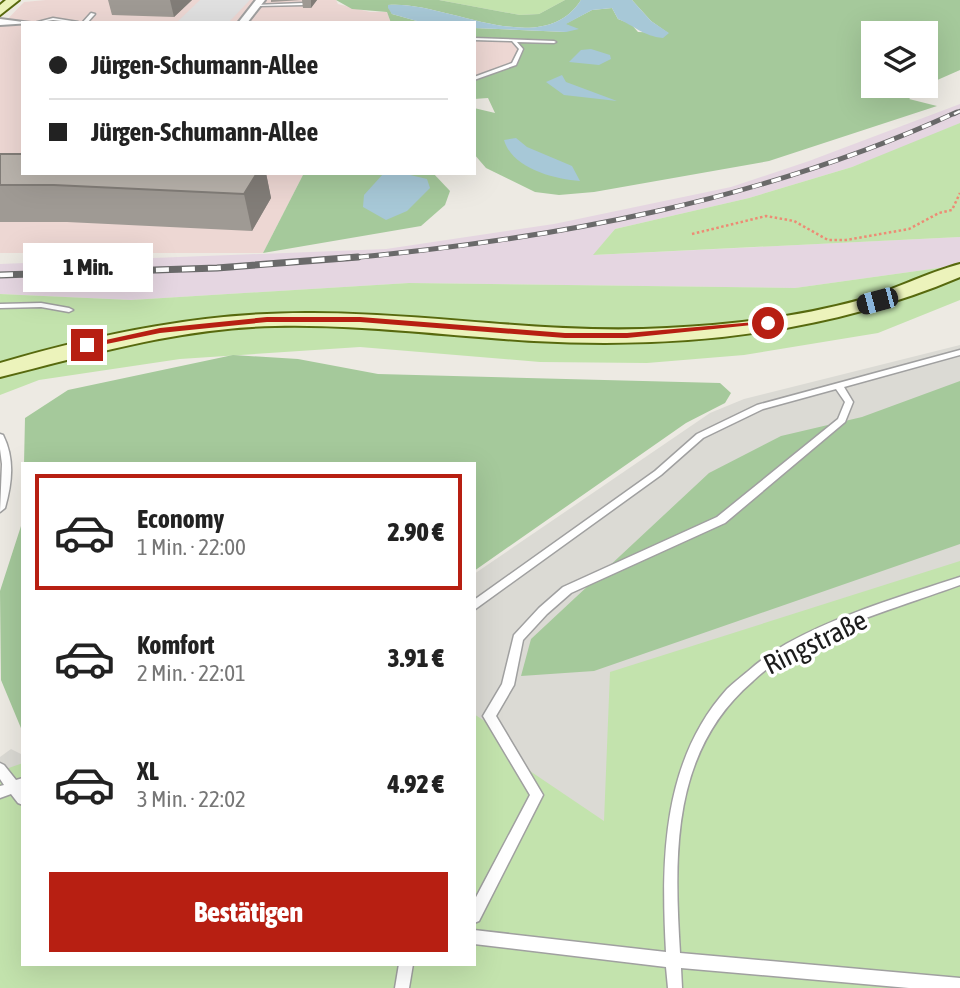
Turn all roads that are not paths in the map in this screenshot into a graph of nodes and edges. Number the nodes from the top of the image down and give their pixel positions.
1 (13, 0) edge
2 (259, 3) edge
3 (303, 4) dead end
4 (0, 11) edge
5 (93, 14) dead end
6 (44, 21) edge
7 (66, 21) edge
8 (86, 21) edge
9 (244, 21) edge
10 (0, 22) edge
11 (21, 23) edge
12 (476, 39) edge
13 (513, 40) junction
14 (554, 42) dead end
15 (476, 78) edge
16 (957, 277) edge
17 (0, 306) edge
18 (69, 310) dead end
19 (60, 352) junction
20 (960, 352) edge
21 (0, 355) edge
22 (0, 370) edge
23 (839, 386) junction
24 (0, 388) edge
25 (0, 437) edge
26 (0, 508) edge
27 (960, 582) edge
28 (476, 605) edge
29 (0, 769) edge
30 (12, 788) edge
31 (476, 912) edge
32 (476, 937) edge
33 (673, 960) junction
34 (406, 966) edge
35 (960, 985) edge
36 (402, 988) edge
37 (675, 988) edge

1 - 4 street
2 - 3 lane
2 - 9 street
5 - 8 lane
6 - 7 lane
10 - 11 street
12 - 13 lane
13 - 14 lane
13 - 15 lane
16 - 19 street
16 - 24 street
17 - 18 lane
19 - 21 street
19 - 22 street
20 - 23 lane
23 - 28 lane
23 - 31 lane
25 - 26 lane
27 - 33 lane, Ringstraße
29 - 30 lane
32 - 33 lane
33 - 35 lane
33 - 37 lane, Ringstraße
34 - 36 lane

